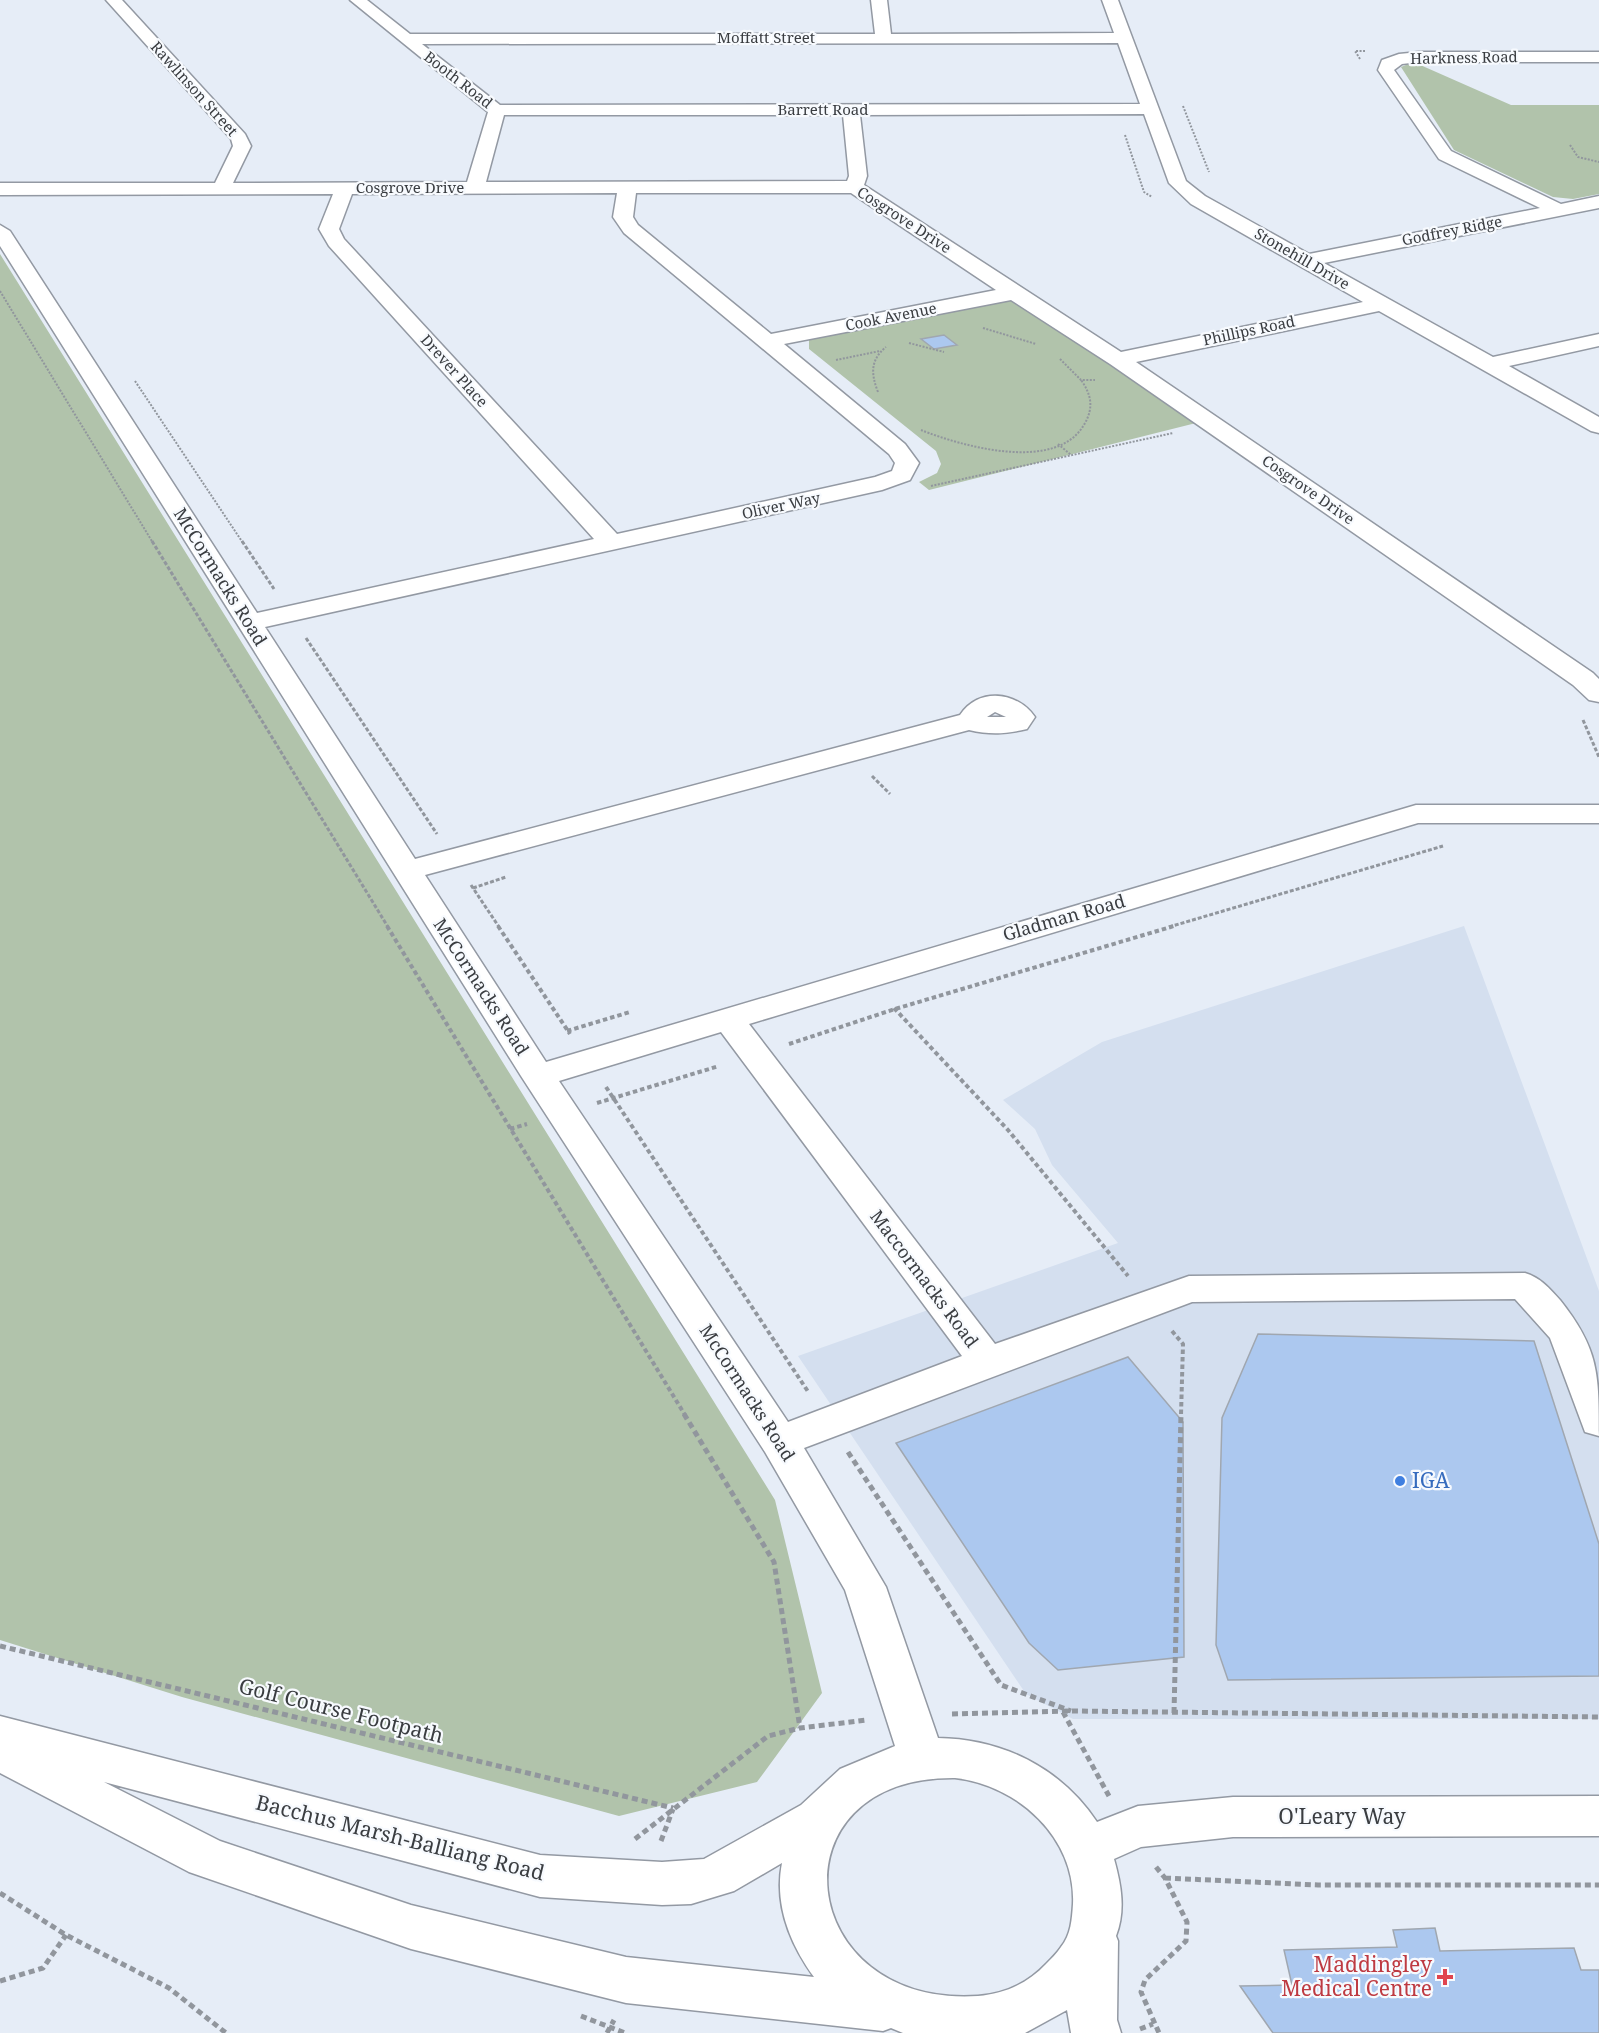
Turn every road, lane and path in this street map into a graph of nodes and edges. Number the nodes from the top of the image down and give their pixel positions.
1 (114, 0) edge
2 (358, 0) edge
3 (879, 0) edge
4 (1110, 0) edge
5 (884, 38) junction
6 (1125, 38) junction
7 (407, 39) junction
8 (1599, 57) edge
9 (1181, 102) dead end
10 (1149, 109) junction
11 (851, 110) junction
12 (497, 111) junction
13 (1570, 146) dead end
14 (1599, 162) edge
15 (1212, 179) dead end
16 (222, 187) junction
17 (854, 187) junction
18 (345, 188) junction
19 (475, 188) junction
20 (627, 188) junction
21 (0, 189) edge
22 (1599, 202) edge
23 (1559, 210) junction
24 (0, 231) edge
25 (1304, 261) junction
26 (0, 291) edge
27 (1014, 293) junction
28 (1381, 304) junction
29 (977, 328) dead end
30 (1599, 339) edge
31 (768, 341) junction
32 (892, 342) dead end
33 (1038, 345) dead end
34 (880, 351) junction
35 (1053, 355) dead end
36 (1118, 359) junction
37 (1491, 364) junction
38 (800, 368) junction
39 (132, 376) dead end
40 (1081, 380) junction
41 (1098, 381) dead end
42 (880, 398) dead end
43 (1166, 426) dead end
44 (1599, 426) edge
45 (919, 429) dead end
46 (1057, 444) junction
47 (1071, 455) junction
48 (925, 487) dead end
49 (611, 543) junction
50 (289, 614) junction
51 (249, 623) junction
52 (1599, 694) edge
53 (1581, 716) dead end
54 (969, 722) dead end
55 (1599, 757) edge
56 (1599, 814) edge
57 (1447, 844) dead end
58 (453, 858) junction
59 (406, 870) junction
60 (727, 1018) junction
61 (754, 1055) junction
62 (588, 1060) junction
63 (538, 1076) junction
64 (613, 1098) junction
65 (563, 1113) junction
66 (510, 1129) junction
67 (987, 1362) junction
68 (828, 1421) junction
69 (1599, 1421) edge
70 (779, 1441) junction
71 (0, 1646) edge
72 (1063, 1712) dead end
73 (1599, 1717) edge
74 (800, 1728) dead end
75 (0, 1735) edge
76 (0, 1751) edge
77 (923, 1760) junction
78 (673, 1808) dead end
79 (825, 1814) junction
80 (1599, 1816) edge
81 (1108, 1839) junction
82 (1165, 1878) junction
83 (1599, 1886) edge
84 (0, 1893) edge
85 (66, 1935) junction
86 (1094, 1936) junction
87 (0, 1981) edge
88 (884, 2008) junction
89 (942, 2028) edge
90 (225, 2033) edge
91 (1096, 2033) edge
92 (1159, 2033) edge

1 - 16 street, Rawlinson Street
2 - 7 street, Booth Road
3 - 5 street
4 - 6 street, Stonehill Drive
5 - 6 street, Moffatt Street
5 - 7 street, Moffatt Street
6 - 10 street, Stonehill Drive
7 - 12 street, Booth Road
8 - 23 street, Harkness Road
9 - 15 path
10 - 11 street, Barrett Road
10 - 25 street, Stonehill Drive
11 - 12 street, Barrett Road
11 - 17 street
12 - 19 street, Booth Road
13 - 14 path
16 - 18 street, Cosgrove Drive
16 - 21 street, Cosgrove Drive
17 - 20 street, Cosgrove Drive
17 - 27 street, Cosgrove Drive
18 - 19 street, Cosgrove Drive
18 - 49 street, Drever Place
19 - 20 street, Cosgrove Drive
20 - 31 street, Oliver Way
22 - 23 street, Godfrey Ridge
23 - 25 street, Godfrey Ridge
24 - 51 street, McCormacks Road
25 - 28 street, Stonehill Drive
26 - 66 path
27 - 31 street, Cook Avenue
27 - 36 street, Cosgrove Drive
28 - 36 street, Phillips Road
28 - 37 street, Stonehill Drive
29 - 33 path
30 - 37 street
31 - 38 street, Oliver Way
32 - 34 path
34 - 38 path
34 - 42 path
35 - 40 path
36 - 52 street, Cosgrove Drive
37 - 44 street, Stonehill Drive
38 - 49 street, Oliver Way
39 - 50 path
40 - 41 path
40 - 46 path
43 - 47 path
45 - 46 path
46 - 47 path
47 - 48 path
49 - 50 street, Oliver Way
50 - 51 street, Oliver Way
50 - 58 path
51 - 59 street, McCormacks Road
53 - 55 path
54 - 58 street
56 - 60 street, Gladman Road
57 - 61 path
58 - 59 street
58 - 62 path
59 - 63 street, McCormacks Road
60 - 61 street, Maccormacks Road
60 - 62 street, Gladman Road
61 - 64 path
61 - 67 street, Maccormacks Road
62 - 63 street, Gladman Road
62 - 64 path
63 - 65 street, McCormacks Road
64 - 65 path
64 - 68 path
65 - 66 path
65 - 70 street, McCormacks Road
66 - 74 path
67 - 68 street, Maccormacks Road
67 - 69 street
68 - 70 street, Maccormacks Road
68 - 73 path
70 - 77 street, McCormacks Road
71 - 78 path, Golf Course Footpath
72 - 81 path
75 - 79 street, Bacchus Marsh-Balliang Road
76 - 88 street
77 - 79 street
77 - 81 street
79 - 88 street
80 - 81 street, O'Leary Way
81 - 82 path
81 - 86 street
82 - 83 path
82 - 92 path
84 - 85 path
85 - 87 path
85 - 90 path
86 - 89 street
86 - 91 street
88 - 89 street

